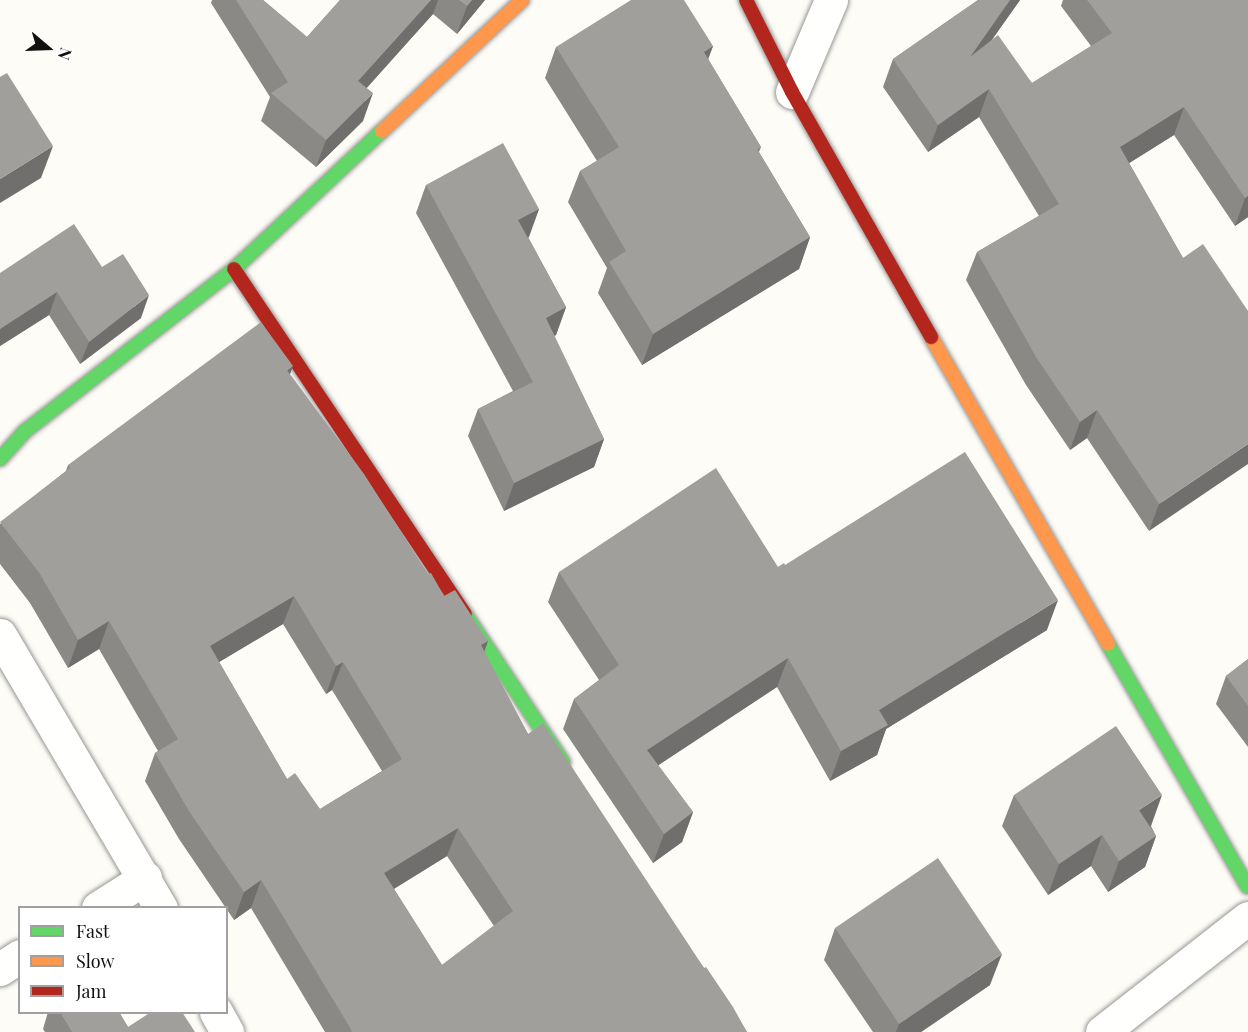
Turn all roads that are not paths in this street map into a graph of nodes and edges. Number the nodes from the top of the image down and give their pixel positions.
1 (522, 0) edge
2 (746, 0) edge
3 (831, 0) edge
4 (792, 92) junction
5 (234, 269) junction
6 (0, 459) edge
7 (0, 635) edge
8 (571, 774) edge
9 (145, 878) junction
10 (1248, 887) edge
11 (101, 906) edge
12 (159, 906) edge
13 (1248, 918) edge
14 (18, 957) edge
15 (0, 969) edge
16 (217, 1014) edge
17 (227, 1032) edge
18 (1102, 1032) edge

1 - 5 street
2 - 4 street
3 - 4 street
4 - 10 street
5 - 6 street
5 - 8 street
7 - 9 street
9 - 11 street
9 - 12 street
13 - 18 street
14 - 15 street
16 - 17 street

